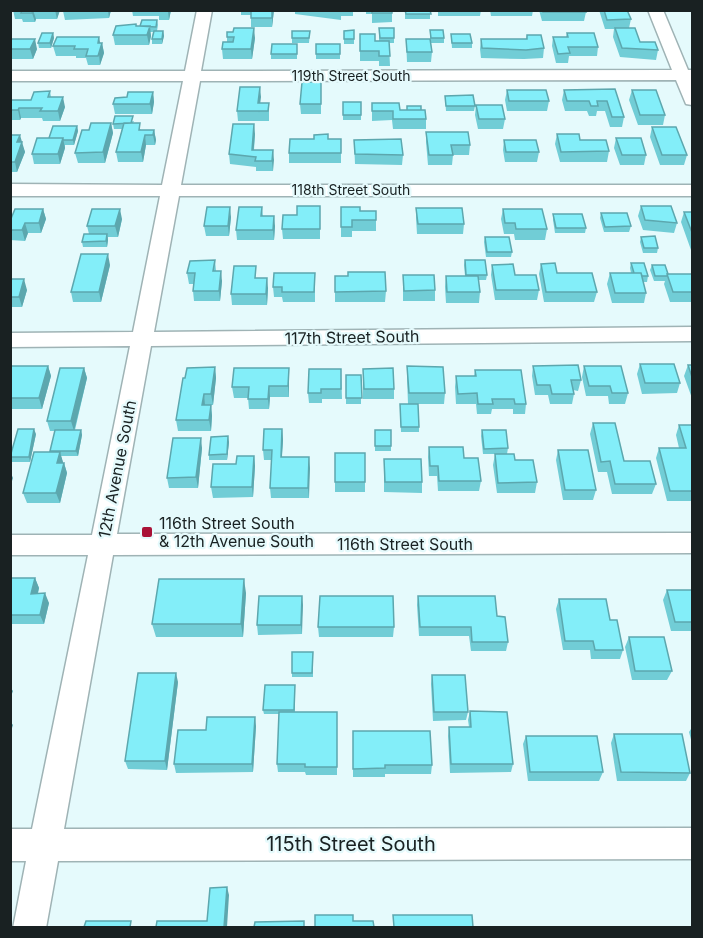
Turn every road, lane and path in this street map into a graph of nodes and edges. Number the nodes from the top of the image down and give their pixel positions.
1 (205, 10) edge
2 (655, 10) edge
3 (687, 75) edge
4 (10, 76) edge
5 (192, 76) junction
6 (693, 100) edge
7 (10, 190) edge
8 (170, 190) junction
9 (693, 191) edge
10 (693, 334) edge
11 (142, 339) junction
12 (10, 340) edge
13 (693, 543) edge
14 (102, 544) junction
15 (10, 545) edge
16 (693, 844) edge
17 (10, 845) edge
18 (45, 845) junction
19 (29, 927) edge

1 - 5 street, 12th Avenue South
2 - 3 street
3 - 5 street, 119th Street South
3 - 6 street
4 - 5 street, 119th Street South
5 - 8 street, 12th Avenue South
7 - 8 street, 118th Street South
8 - 9 street, 118th Street South
8 - 11 street, 12th Avenue South
10 - 11 street, 117th Street South
11 - 12 street, 117th Street South
11 - 14 street, 12th Avenue South
13 - 14 street, 116th Street South
14 - 15 street, 116th Street South
14 - 18 street, 12th Avenue South
16 - 18 street, 115th Street South
17 - 18 street, 115th Street South
18 - 19 street, 12th Avenue South

